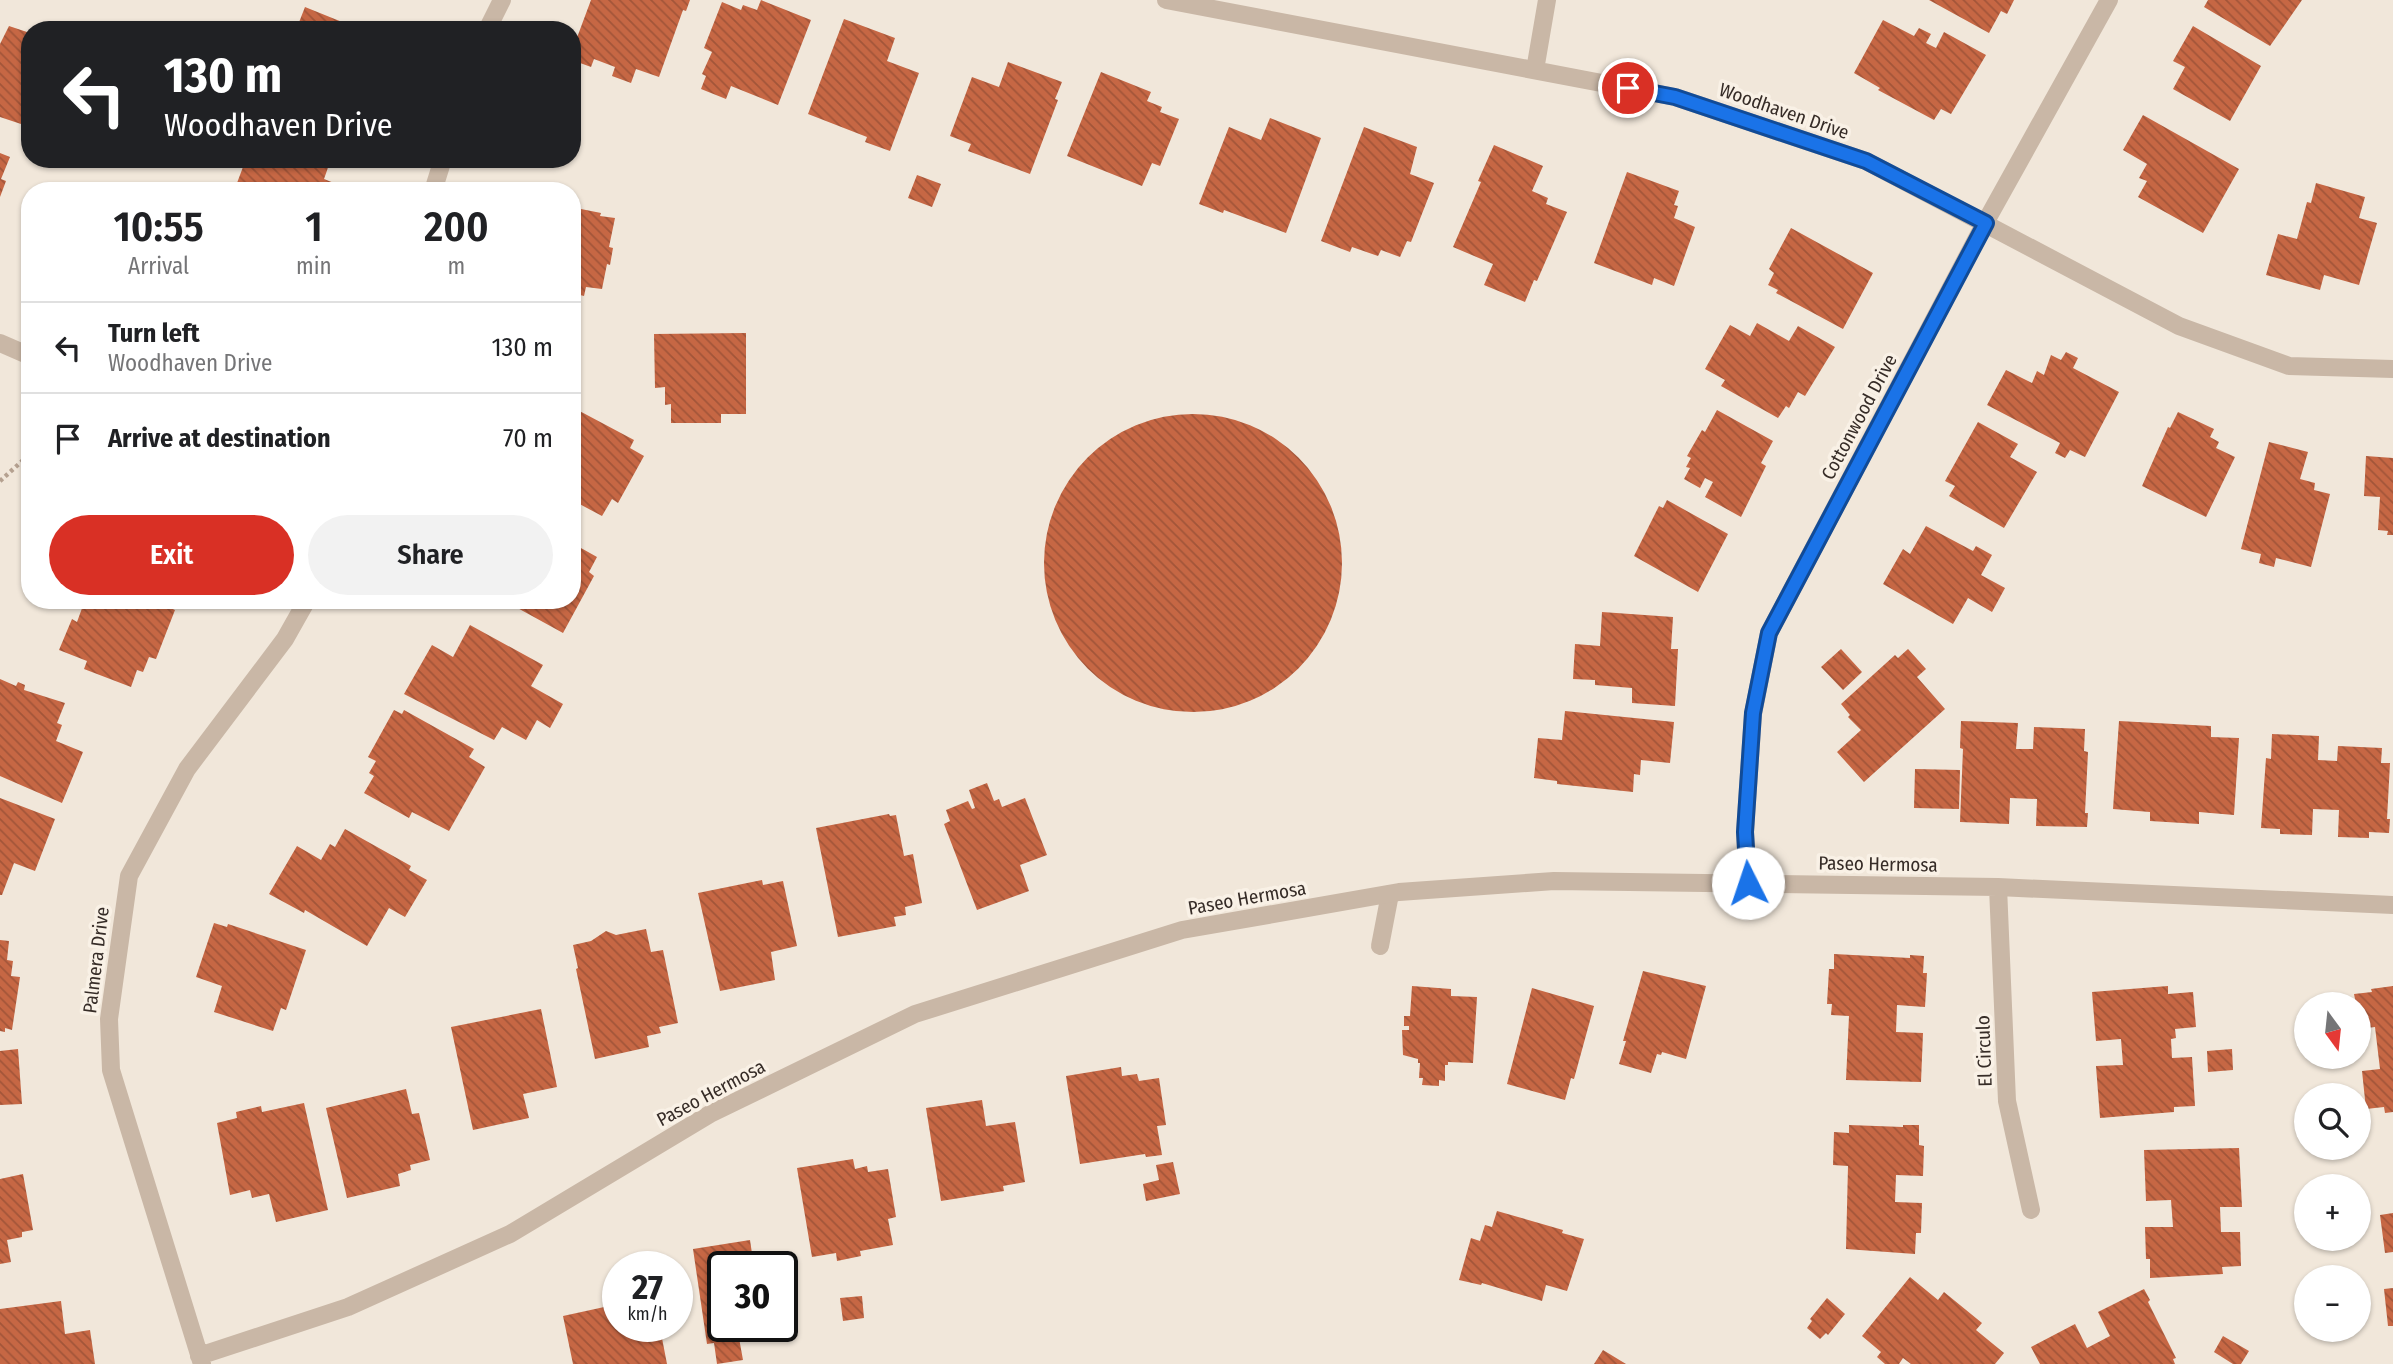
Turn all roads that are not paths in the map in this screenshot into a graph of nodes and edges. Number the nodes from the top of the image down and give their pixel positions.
1 (502, 0) edge
2 (1166, 0) edge
3 (1547, 0) edge
4 (2109, 0) edge
5 (492, 21) edge
6 (1535, 70) junction
7 (1986, 223) junction
8 (0, 343) edge
9 (21, 352) edge
10 (2393, 369) edge
11 (302, 609) edge
12 (1748, 883) junction
13 (1998, 887) junction
14 (1390, 894) junction
15 (2393, 905) edge
16 (1380, 946) dead end
17 (2031, 1210) dead end
18 (201, 1360) edge

1 - 5 street
2 - 6 street, Woodhaven Drive
3 - 6 street
4 - 7 street, Cottonwood Drive
6 - 7 street, Woodhaven Drive
7 - 10 street, Woodhaven Drive
7 - 12 street, Cottonwood Drive
8 - 9 street
11 - 18 street, Palmera Drive
12 - 13 street, Paseo Hermosa
12 - 14 street, Paseo Hermosa
13 - 15 street, Paseo Hermosa
13 - 17 street, El Circulo
14 - 16 street
14 - 18 street, Paseo Hermosa

